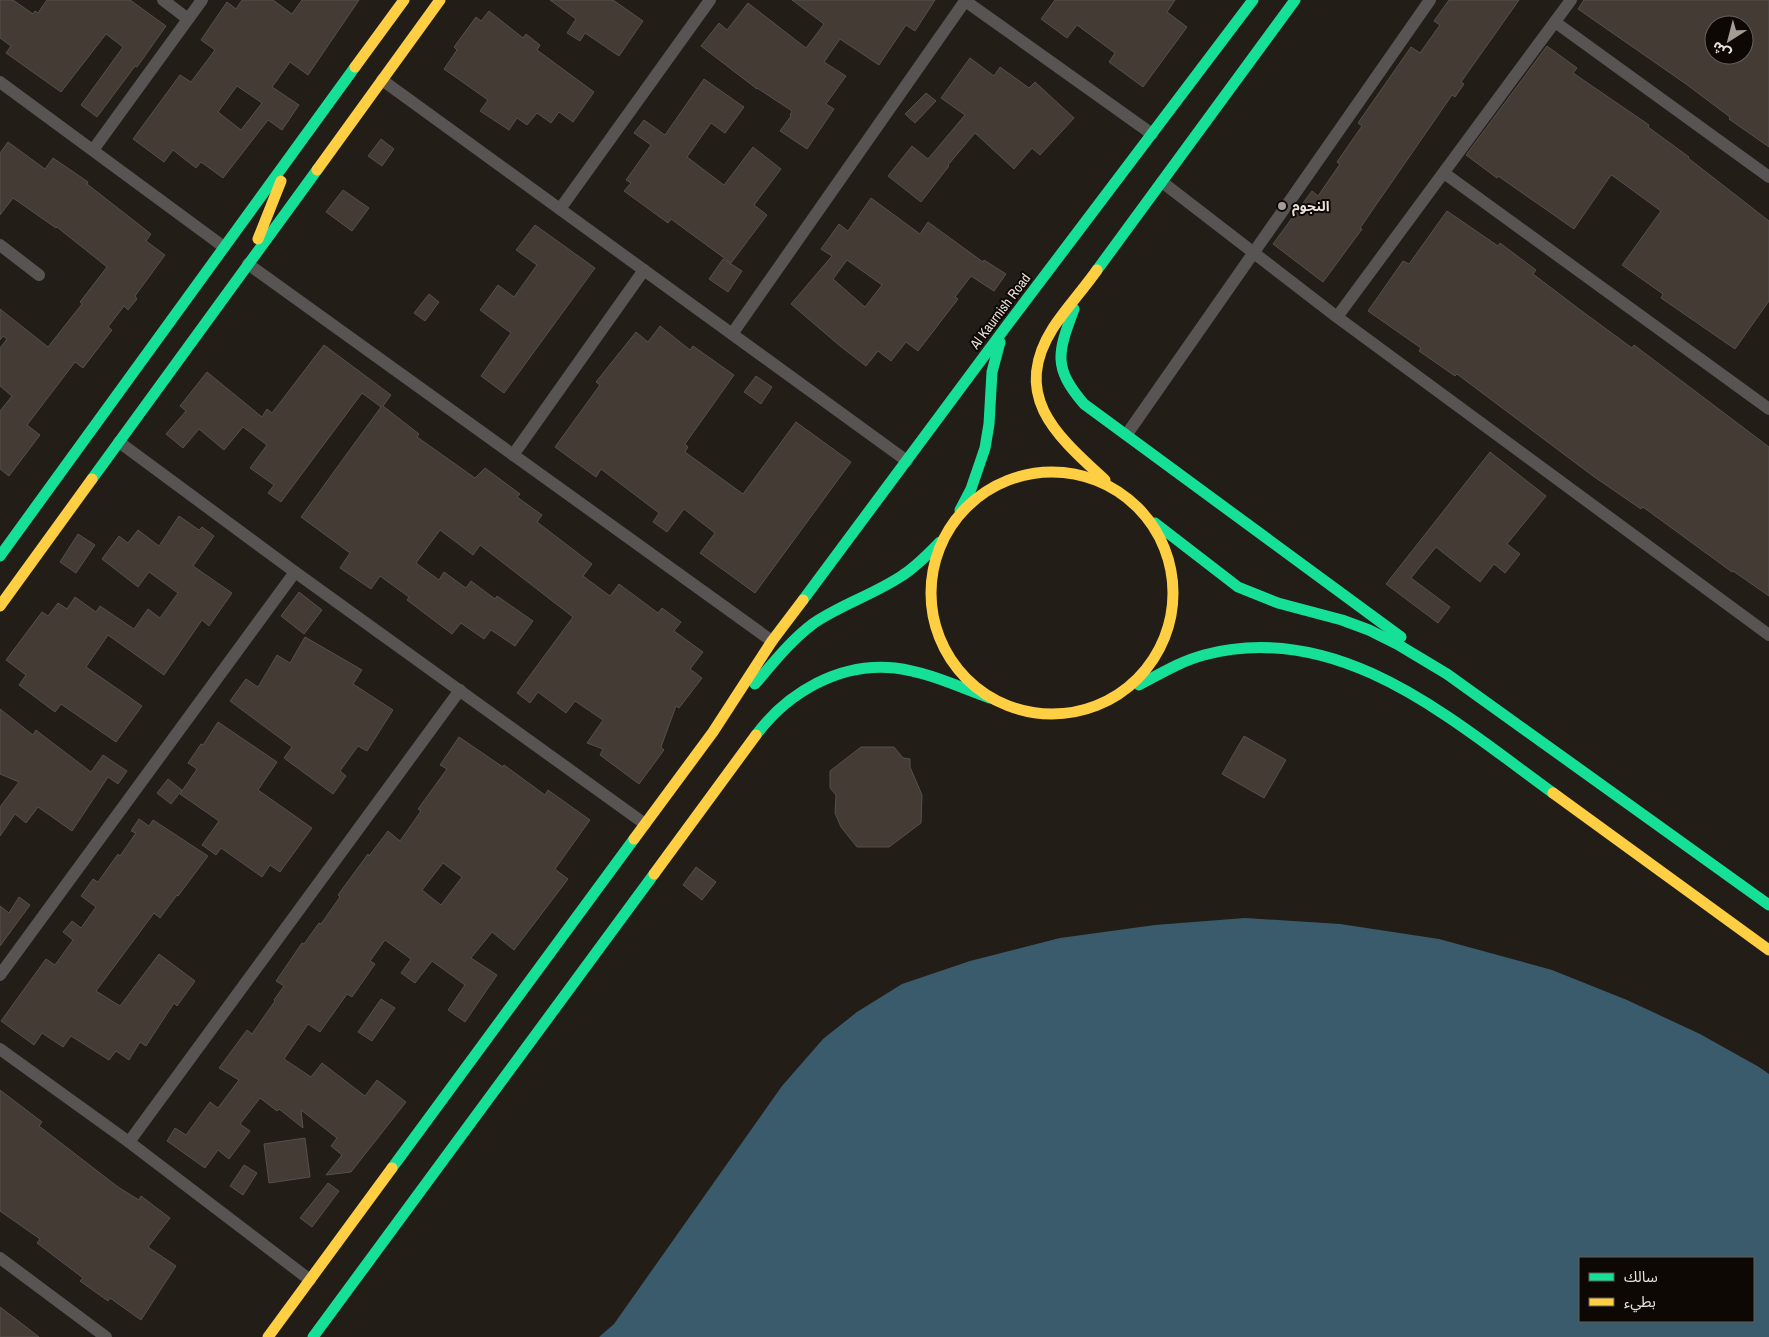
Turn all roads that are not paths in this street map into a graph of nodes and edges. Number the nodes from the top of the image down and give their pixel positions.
1 (163, 0) edge
2 (202, 0) edge
3 (404, 0) edge
4 (440, 0) edge
5 (710, 0) edge
6 (965, 0) edge
7 (1253, 0) edge
8 (1294, 0) edge
9 (1430, 0) edge
10 (1571, 0) edge
11 (188, 19) junction
12 (1555, 22) junction
13 (382, 80) junction
14 (0, 82) edge
15 (1152, 134) junction
16 (92, 150) junction
17 (290, 156) junction
18 (1444, 173) junction
19 (1769, 177) edge
20 (1162, 182) junction
21 (560, 209) junction
22 (0, 245) edge
23 (224, 247) junction
24 (1253, 252) junction
25 (248, 264) junction
26 (644, 270) junction
27 (39, 275) dead end
28 (1080, 294) junction
29 (1338, 317) junction
30 (1008, 324) junction
31 (732, 334) junction
32 (1769, 409) edge
33 (1126, 434) junction
34 (119, 442) junction
35 (512, 454) junction
36 (907, 461) junction
37 (1114, 488) junction
38 (958, 515) junction
39 (1147, 516) junction
40 (942, 540) junction
41 (0, 556) edge
42 (295, 572) junction
43 (0, 606) edge
44 (1769, 635) edge
45 (772, 641) junction
46 (1447, 674) junction
47 (460, 690) junction
48 (1122, 694) junction
49 (990, 698) junction
50 (713, 732) junction
51 (645, 824) junction
52 (1769, 905) edge
53 (1769, 950) edge
54 (0, 974) edge
55 (0, 1050) edge
56 (129, 1142) junction
57 (0, 1258) edge
58 (310, 1280) junction
59 (106, 1337) edge
60 (268, 1337) edge
61 (313, 1337) edge

1 - 11 street
2 - 11 street
3 - 17 street
4 - 13 street
5 - 21 street
6 - 15 street
6 - 31 street
7 - 15 street, Al Kaurnish Road
8 - 20 street
9 - 24 street
10 - 12 street
11 - 16 street
12 - 18 street
12 - 19 street
13 - 21 street
13 - 25 street
14 - 16 street
15 - 30 street, Al Kaurnish Road
16 - 23 street
17 - 23 street
17 - 25 street
18 - 29 street
18 - 32 street
20 - 24 street
20 - 28 street
21 - 26 street
22 - 27 street
23 - 41 street
24 - 29 street
24 - 33 street
25 - 34 street
25 - 35 street
26 - 31 street
26 - 35 street
28 - 33 street
28 - 37 street
29 - 44 street
30 - 36 street, Al Kaurnish Road
30 - 38 street
31 - 36 street
33 - 46 street
34 - 42 street
34 - 43 street
35 - 45 street
36 - 45 street, Al Kaurnish Road
37 - 38 street
37 - 39 street
38 - 40 street
39 - 46 street
39 - 48 street
40 - 49 street
40 - 50 street
42 - 47 street
42 - 54 street
45 - 50 street, Al Kaurnish Road
46 - 52 street
47 - 51 street
47 - 56 street
48 - 49 street
48 - 53 street
49 - 61 street
50 - 51 street
51 - 58 street
55 - 56 street
56 - 58 street
57 - 59 street
58 - 60 street

